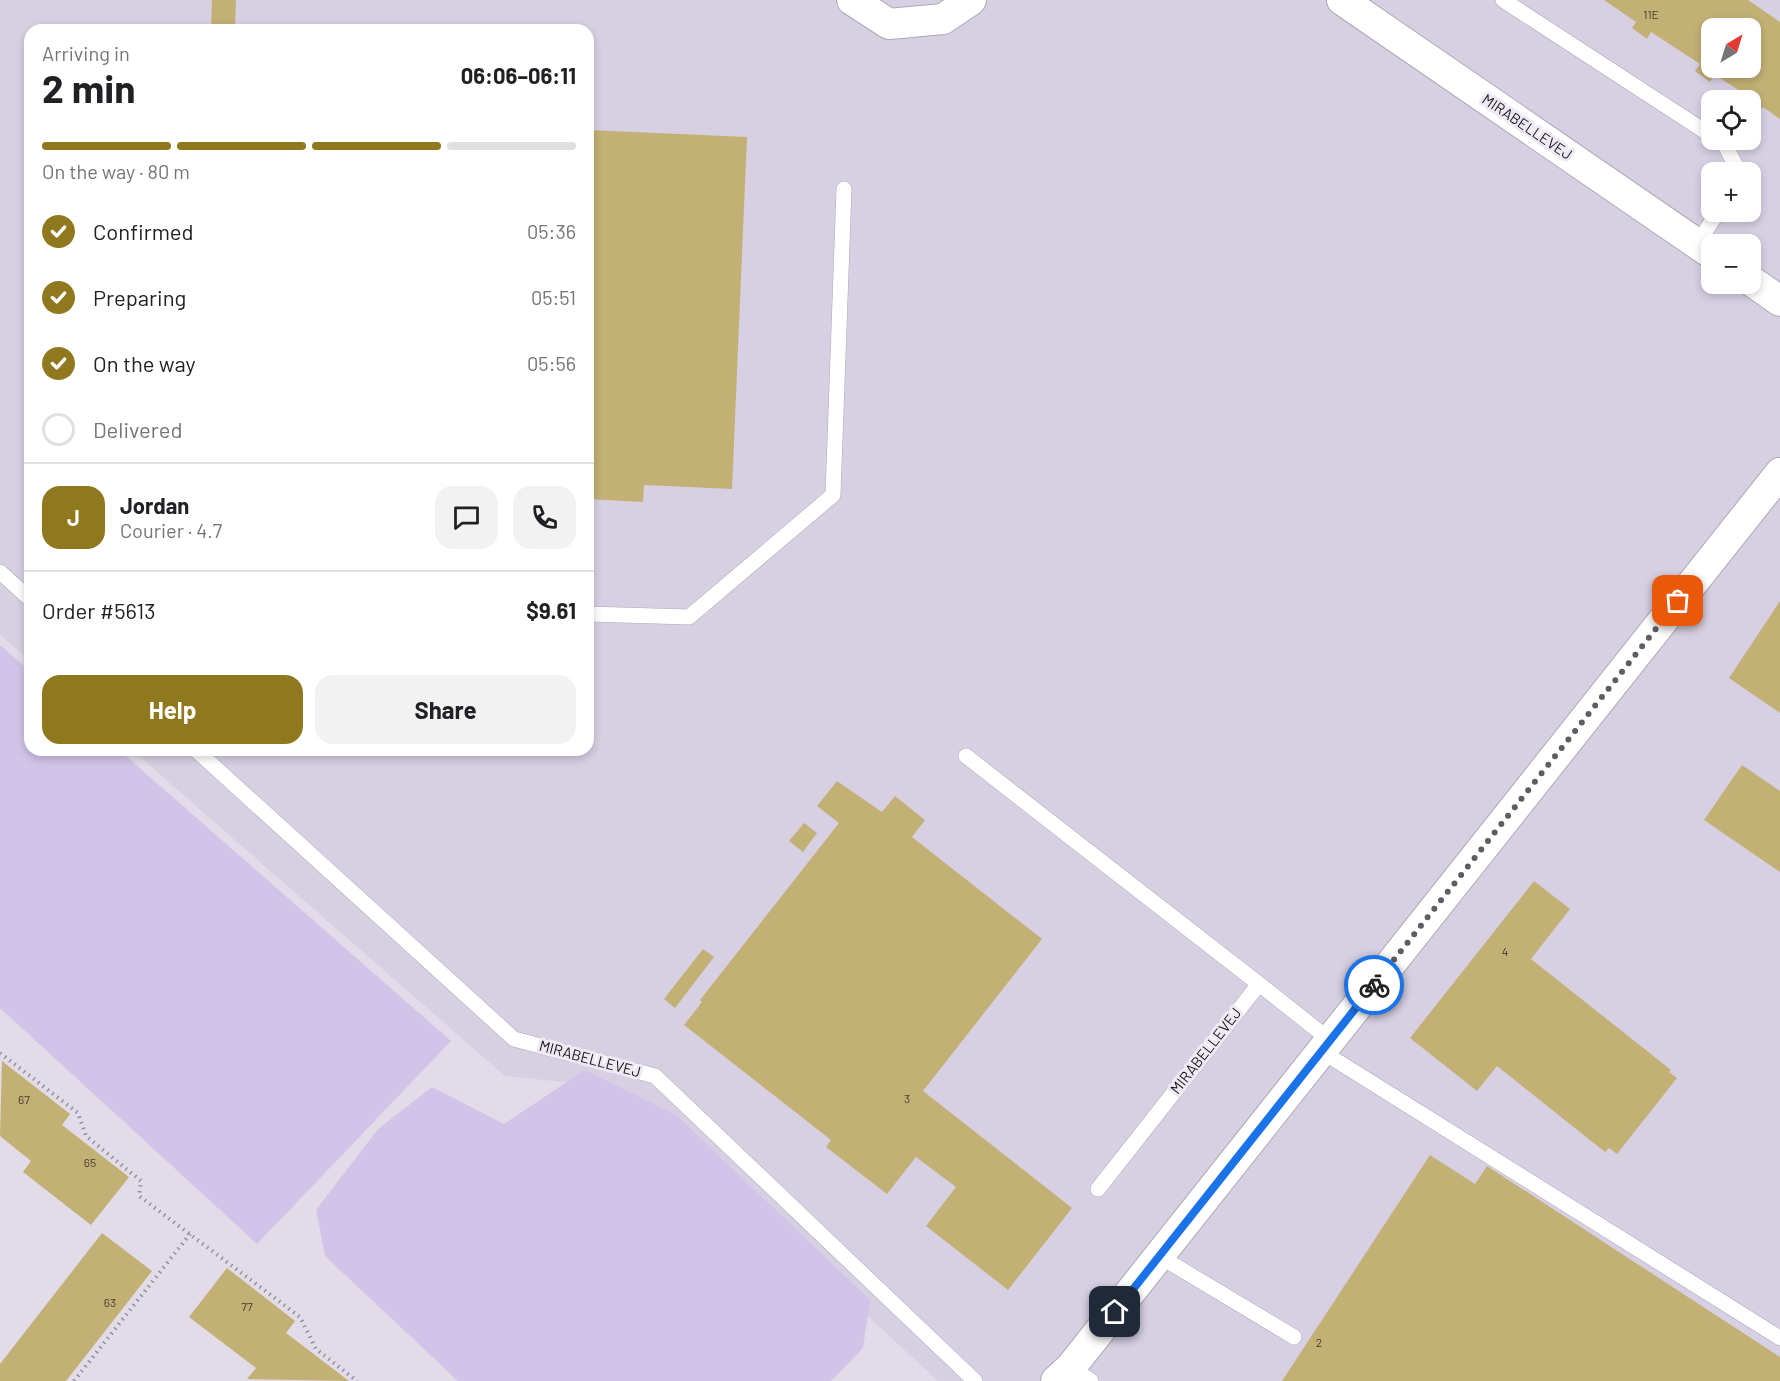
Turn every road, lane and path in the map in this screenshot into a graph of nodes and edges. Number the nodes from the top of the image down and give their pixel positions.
1 (852, 0) edge
2 (971, 0) edge
3 (1342, 0) edge
4 (1503, 0) edge
5 (1701, 129) edge
6 (844, 189) dead end
7 (1701, 247) edge
8 (1761, 288) edge
9 (1780, 301) edge
10 (1780, 473) edge
11 (0, 572) edge
12 (24, 594) edge
13 (594, 614) edge
14 (203, 756) edge
15 (966, 756) dead end
16 (1259, 984) junction
17 (1326, 1046) junction
18 (0, 1053) edge
19 (1098, 1189) dead end
20 (190, 1234) junction
21 (1159, 1256) junction
22 (1294, 1337) dead end
23 (1780, 1338) edge
24 (1073, 1376) edge
25 (74, 1381) edge
26 (357, 1381) edge
27 (975, 1381) edge

1 - 2 street
3 - 7 street, MIRABELLEVEJ
4 - 5 lane
6 - 13 lane
8 - 9 street
10 - 17 street
11 - 12 lane
14 - 27 lane, MIRABELLEVEJ
15 - 16 lane
16 - 17 lane
16 - 19 lane, MIRABELLEVEJ
17 - 21 street
17 - 23 lane
18 - 20 path
20 - 25 path
20 - 26 path
21 - 22 lane
21 - 24 street

